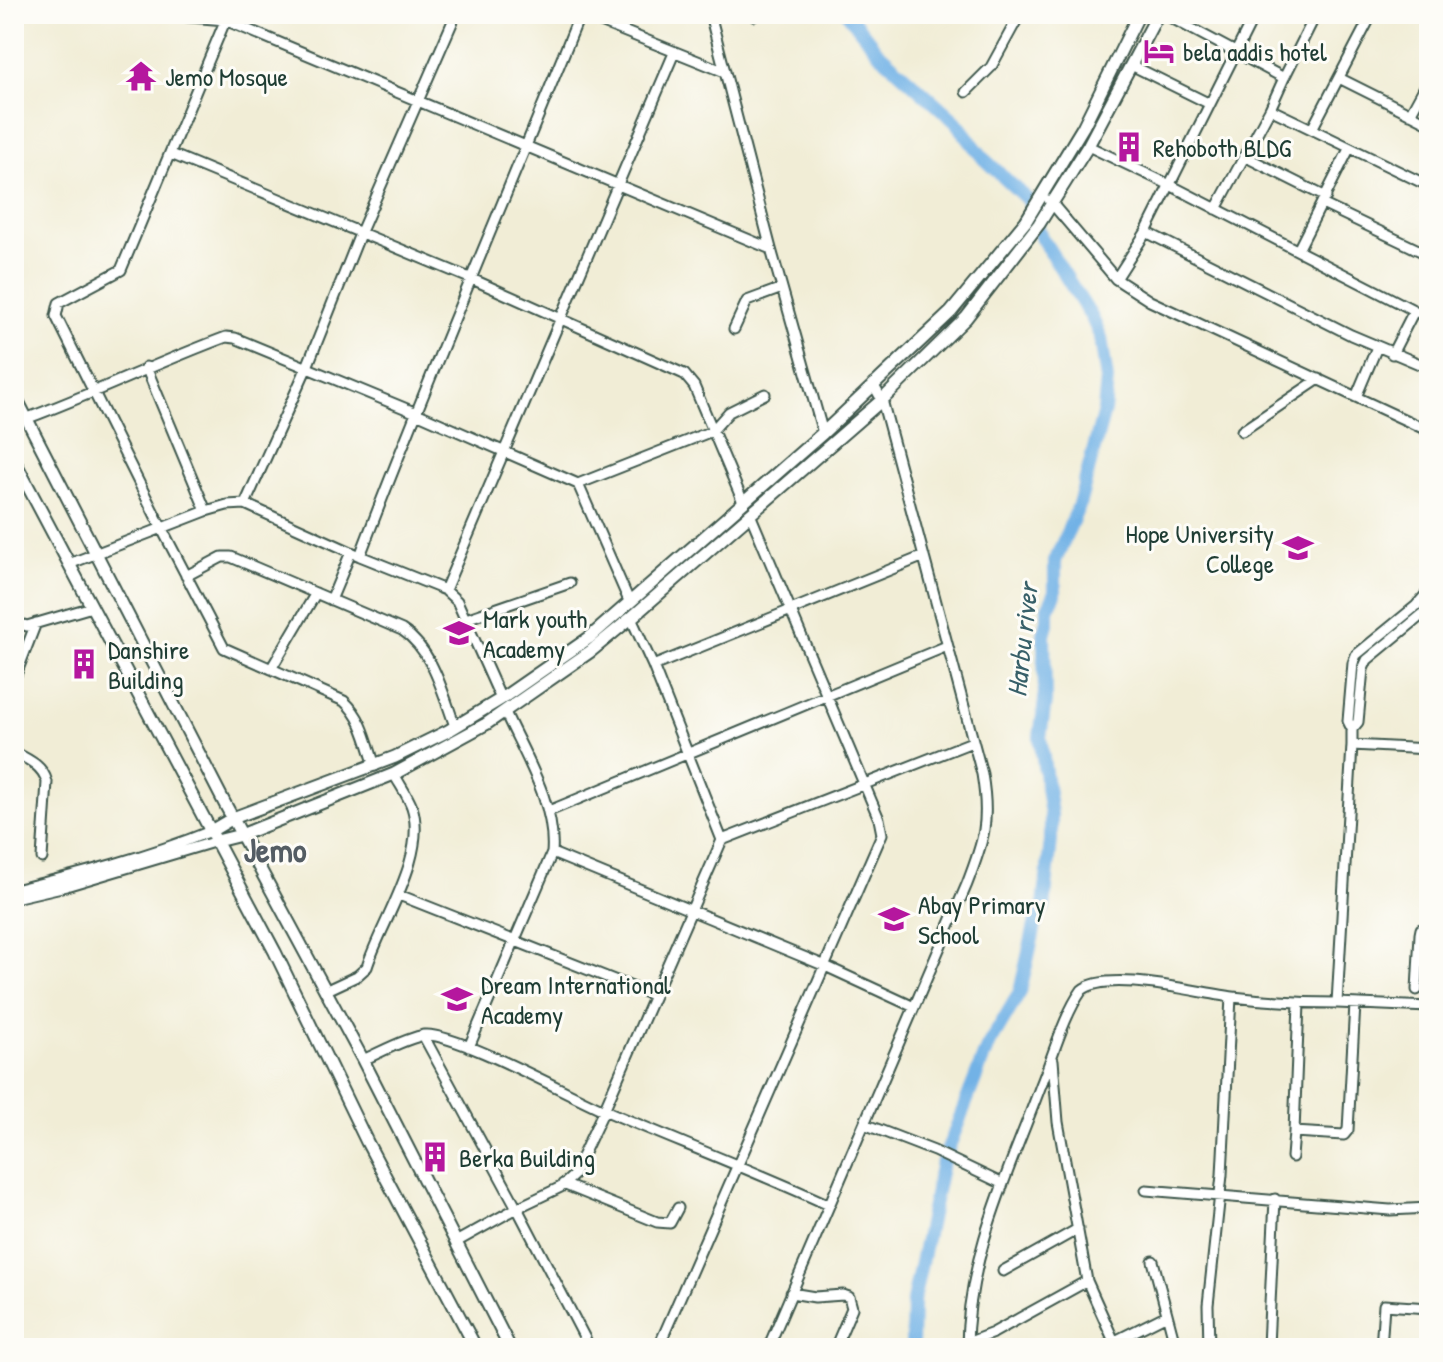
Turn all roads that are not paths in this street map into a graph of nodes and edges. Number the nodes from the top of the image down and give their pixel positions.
1 (156, 14) edge
2 (456, 14) edge
3 (581, 14) edge
4 (710, 14) edge
5 (1020, 14) edge
6 (1139, 14) edge
7 (1161, 14) edge
8 (1255, 14) edge
9 (1316, 14) edge
10 (1372, 14) edge
11 (1417, 15) edge
12 (226, 17) edge
13 (1429, 23) edge
14 (1235, 52) junction
15 (674, 53) junction
16 (1131, 65) junction
17 (725, 72) junction
18 (1284, 78) junction
19 (1339, 78) junction
20 (1429, 79) edge
21 (966, 92) dead end
22 (420, 99) junction
23 (1210, 104) junction
24 (1270, 109) junction
25 (1410, 114) junction
26 (1429, 123) edge
27 (1312, 129) junction
28 (527, 146) junction
29 (1088, 146) junction
30 (1349, 149) junction
31 (171, 154) junction
32 (1244, 156) junction
33 (616, 185) junction
34 (1170, 185) junction
35 (1429, 186) edge
36 (1324, 200) junction
37 (1044, 201) junction
38 (1216, 209) junction
39 (1146, 232) junction
40 (360, 234) junction
41 (771, 249) junction
42 (1298, 250) junction
43 (1429, 255) edge
44 (472, 279) junction
45 (1116, 279) junction
46 (782, 288) junction
47 (1414, 311) junction
48 (1429, 318) edge
49 (561, 319) junction
50 (734, 329) dead end
51 (1377, 347) junction
52 (1392, 354) junction
53 (146, 367) junction
54 (307, 367) junction
55 (1429, 368) edge
56 (1319, 379) junction
57 (873, 384) junction
58 (14, 394) edge
59 (93, 394) junction
60 (765, 394) dead end
61 (1356, 397) junction
62 (882, 400) junction
63 (414, 412) junction
64 (28, 418) junction
65 (712, 431) junction
66 (1242, 431) dead end
67 (1429, 431) edge
68 (823, 433) junction
69 (504, 451) junction
70 (14, 460) edge
71 (578, 484) junction
72 (743, 502) junction
73 (245, 504) junction
74 (206, 511) junction
75 (750, 514) junction
76 (162, 529) junction
77 (98, 554) junction
78 (355, 554) junction
79 (924, 556) junction
80 (69, 564) junction
81 (186, 576) junction
82 (662, 582) junction
83 (570, 583) dead end
84 (445, 590) junction
85 (1429, 591) edge
86 (316, 593) junction
87 (331, 600) junction
88 (629, 601) junction
89 (1416, 606) junction
90 (92, 607) junction
91 (790, 609) junction
92 (1426, 612) edge
93 (631, 618) junction
94 (466, 619) junction
95 (14, 622) edge
96 (36, 623) junction
97 (947, 646) junction
98 (653, 666) junction
99 (271, 669) junction
100 (14, 680) edge
101 (825, 697) junction
102 (501, 699) junction
103 (505, 712) junction
104 (455, 726) junction
105 (1352, 729) junction
106 (972, 742) junction
107 (1352, 745) junction
108 (1429, 749) edge
109 (14, 752) edge
110 (687, 752) junction
111 (375, 766) junction
112 (394, 774) junction
113 (863, 785) junction
114 (218, 789) junction
115 (259, 808) junction
116 (549, 811) junction
117 (233, 818) junction
118 (259, 827) junction
119 (241, 835) junction
120 (214, 836) junction
121 (722, 840) junction
122 (552, 853) junction
123 (42, 858) dead end
124 (256, 860) junction
125 (14, 890) edge
126 (399, 895) junction
127 (14, 898) edge
128 (690, 912) junction
129 (1429, 927) edge
130 (514, 942) junction
131 (823, 965) junction
132 (1417, 990) dead end
133 (325, 991) junction
134 (652, 995) junction
135 (1231, 997) junction
136 (1299, 1003) junction
137 (1337, 1003) junction
138 (1355, 1004) junction
139 (914, 1007) junction
140 (1429, 1007) edge
141 (423, 1035) junction
142 (469, 1047) junction
143 (1053, 1056) junction
144 (363, 1060) junction
145 (604, 1110) junction
146 (864, 1124) junction
147 (1294, 1132) junction
148 (1292, 1157) dead end
149 (738, 1163) junction
150 (563, 1184) junction
151 (1003, 1184) junction
152 (1146, 1190) dead end
153 (1221, 1195) junction
154 (1275, 1199) junction
155 (829, 1205) junction
156 (517, 1208) junction
157 (678, 1208) dead end
158 (1429, 1208) edge
159 (1078, 1229) junction
160 (456, 1242) junction
161 (1153, 1261) dead end
162 (1003, 1271) dead end
163 (1087, 1281) junction
164 (791, 1293) junction
165 (1429, 1308) edge
166 (1167, 1315) junction
167 (1115, 1344) edge
168 (967, 1346) edge
169 (1268, 1346) dead end
170 (476, 1348) edge
171 (510, 1348) edge
172 (590, 1348) edge
173 (658, 1348) edge
174 (768, 1348) edge
175 (835, 1348) edge
176 (1101, 1348) edge
177 (1176, 1348) edge
178 (1209, 1348) edge
179 (1381, 1348) edge

1 - 12 street
2 - 22 street
3 - 15 street
3 - 28 street
4 - 17 street
5 - 21 street
6 - 37 main road
7 - 14 street
7 - 16 main road
8 - 14 street
9 - 18 street
10 - 19 street
11 - 13 street
12 - 22 street
12 - 31 street
14 - 18 street
14 - 23 street
15 - 17 street
15 - 33 street
16 - 23 street
16 - 29 main road
17 - 41 street
18 - 24 street
19 - 25 street
19 - 27 street
20 - 25 street
22 - 28 street
22 - 40 street
23 - 34 street
24 - 27 street
24 - 32 street
25 - 26 street
27 - 30 street
28 - 33 street
28 - 44 street
29 - 34 street
29 - 37 main road
30 - 35 street
30 - 36 street
31 - 40 street
31 - 59 street
32 - 36 street
32 - 38 street
33 - 41 street
33 - 49 street
34 - 38 street
34 - 39 street
36 - 42 street
36 - 43 street
37 - 45 street
37 - 57 main road
37 - 62 main road
38 - 42 street
39 - 45 street
39 - 51 street
40 - 44 street
40 - 54 street
41 - 46 street
42 - 47 street
44 - 49 street
44 - 63 street
45 - 56 street
46 - 50 street
46 - 68 street
47 - 48 street
47 - 52 street
49 - 65 street
49 - 69 street
51 - 52 street
51 - 61 street
52 - 55 street
53 - 54 street
53 - 59 street
53 - 74 street
54 - 63 street
54 - 73 street
56 - 61 street
56 - 66 street
57 - 62 street
57 - 68 main road
58 - 64 main road
59 - 64 street
59 - 76 street
60 - 65 street
61 - 67 street
62 - 75 main road
62 - 79 street
63 - 69 street
63 - 78 street
64 - 77 main road
65 - 71 street
65 - 72 street
68 - 72 main road
69 - 71 street
69 - 84 street
70 - 80 main road
71 - 88 street
72 - 82 main road
73 - 74 street
73 - 78 street
74 - 76 street
75 - 82 main road
75 - 91 street
76 - 77 street
76 - 81 street
77 - 80 street
77 - 114 main road
78 - 84 street
78 - 87 street
79 - 91 street
79 - 97 street
80 - 90 main road
81 - 86 street
81 - 99 street
82 - 88 main road
82 - 93 main road
83 - 94 street
84 - 94 street
85 - 89 street
86 - 87 street
86 - 99 street
87 - 104 street
88 - 102 main road
89 - 92 street
89 - 105 street
90 - 96 street
90 - 120 main road
91 - 98 street
91 - 101 street
92 - 105 street
93 - 98 street
93 - 103 main road
94 - 102 street
95 - 96 street
96 - 100 street
97 - 101 street
97 - 106 street
98 - 110 street
99 - 111 street
101 - 110 street
101 - 113 street
102 - 104 main road
103 - 112 main road
103 - 116 street
104 - 111 main road
105 - 107 street
106 - 113 street
106 - 139 street
107 - 108 street
107 - 137 street
109 - 123 street
110 - 116 street
110 - 121 street
111 - 115 main road
112 - 118 main road
112 - 126 street
113 - 121 street
113 - 131 street
114 - 115 main road
114 - 117 main road
115 - 117 main road
116 - 122 street
117 - 119 main road
117 - 120 main road
118 - 119 main road
118 - 124 main road
119 - 120 main road
119 - 124 main road
120 - 125 street
120 - 127 street
120 - 170 main road
121 - 128 street
122 - 128 street
122 - 130 street
124 - 133 main road
126 - 130 street
126 - 133 street
128 - 131 street
128 - 134 street
129 - 132 street
130 - 134 street
130 - 142 street
131 - 139 street
131 - 149 street
133 - 144 main road
134 - 145 street
135 - 136 street
135 - 143 street
135 - 153 street
136 - 137 street
136 - 147 street
137 - 138 street
138 - 140 street
138 - 147 street
139 - 146 street
141 - 142 street
141 - 144 street
141 - 156 street
142 - 145 street
143 - 151 street
143 - 159 street
144 - 160 main road
145 - 149 street
145 - 150 street
146 - 151 street
146 - 155 street
147 - 148 street
149 - 155 street
149 - 173 street
150 - 156 street
150 - 157 street
151 - 168 street
152 - 153 street
153 - 154 street
153 - 178 street
154 - 158 street
154 - 169 street
155 - 164 street
156 - 160 street
156 - 172 street
159 - 162 street
159 - 163 street
160 - 171 main road
161 - 166 street
163 - 167 street
163 - 168 street
164 - 174 street
164 - 175 street
165 - 179 street
166 - 167 street
166 - 177 street
167 - 176 street

